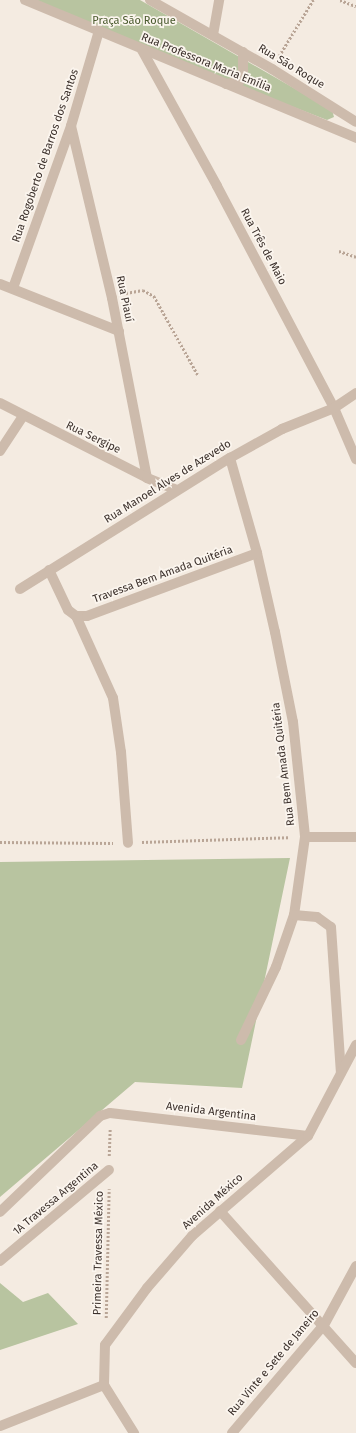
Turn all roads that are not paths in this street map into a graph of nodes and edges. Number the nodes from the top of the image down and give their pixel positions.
1 (25, 0) edge
2 (150, 0) edge
3 (219, 0) edge
4 (99, 31) junction
5 (213, 35) junction
6 (142, 50) junction
7 (244, 52) junction
8 (226, 84) junction
9 (356, 122) edge
10 (71, 126) junction
11 (356, 138) edge
12 (0, 284) edge
13 (13, 288) junction
14 (119, 331) junction
15 (356, 393) edge
16 (0, 403) edge
17 (334, 408) junction
18 (23, 416) junction
19 (0, 452) edge
20 (230, 458) junction
21 (356, 459) edge
22 (147, 478) junction
23 (177, 490) junction
24 (257, 553) junction
25 (49, 570) junction
26 (20, 589) dead end
27 (76, 616) junction
28 (305, 837) junction
29 (356, 837) edge
30 (128, 843) road end
31 (294, 915) junction
32 (241, 1040) dead end
33 (356, 1045) edge
34 (341, 1074) junction
35 (308, 1136) junction
36 (109, 1170) road end
37 (220, 1211) junction
38 (0, 1212) edge
39 (0, 1261) edge
40 (356, 1266) edge
41 (324, 1325) junction
42 (356, 1363) edge
43 (104, 1385) junction
44 (0, 1426) edge
45 (134, 1433) edge
46 (232, 1433) edge

1 - 4 street, Rua Professora Maria Emília
2 - 5 street, Rua São Roque
3 - 5 street
4 - 6 street, Rua Professora Maria Emília
4 - 10 street, Rua Rogoberto de Barros dos Santos
5 - 7 street, Rua São Roque
6 - 8 street, Rua Professora Maria Emília
6 - 17 street, Rua Três de Maio
7 - 8 street
7 - 9 street, Rua São Roque
8 - 11 street, Rua Professora Maria Emília
10 - 13 street, Rua Rogoberto de Barros dos Santos
10 - 14 street, Rua Piauí
12 - 13 street
13 - 14 street
14 - 22 street, Rua Piauí
15 - 17 street, Rua Manoel Alves de Azevedo
16 - 18 street, Rua Sergipe
17 - 20 street, Rua Manoel Alves de Azevedo
17 - 21 street, Rua Três de Maio
18 - 19 street
18 - 22 street, Rua Sergipe
20 - 23 street, Rua Manoel Alves de Azevedo
20 - 24 street, Rua Bem Amada Quitéria
22 - 23 street, Rua Sergipe
23 - 25 street, Rua Manoel Alves de Azevedo
24 - 27 street, Travessa Bem Amada Quitéria
24 - 28 street, Rua Bem Amada Quitéria
25 - 26 street, Rua Manoel Alves de Azevedo
25 - 27 street
27 - 30 street
28 - 29 street
28 - 31 street, Rua Bem Amada Quitéria
31 - 32 street, Rua Bem Amada Quitéria
31 - 34 street
33 - 34 street, Avenida México
34 - 35 street, Avenida México
35 - 37 street, Avenida México
35 - 38 street, Avenida Argentina
36 - 39 street, 1A Travessa Argentina
37 - 41 street
37 - 43 street, Avenida México
40 - 41 street, Rua Vinte e Sete de Janeiro
41 - 42 street
41 - 46 street, Rua Vinte e Sete de Janeiro
43 - 44 street
43 - 45 street

